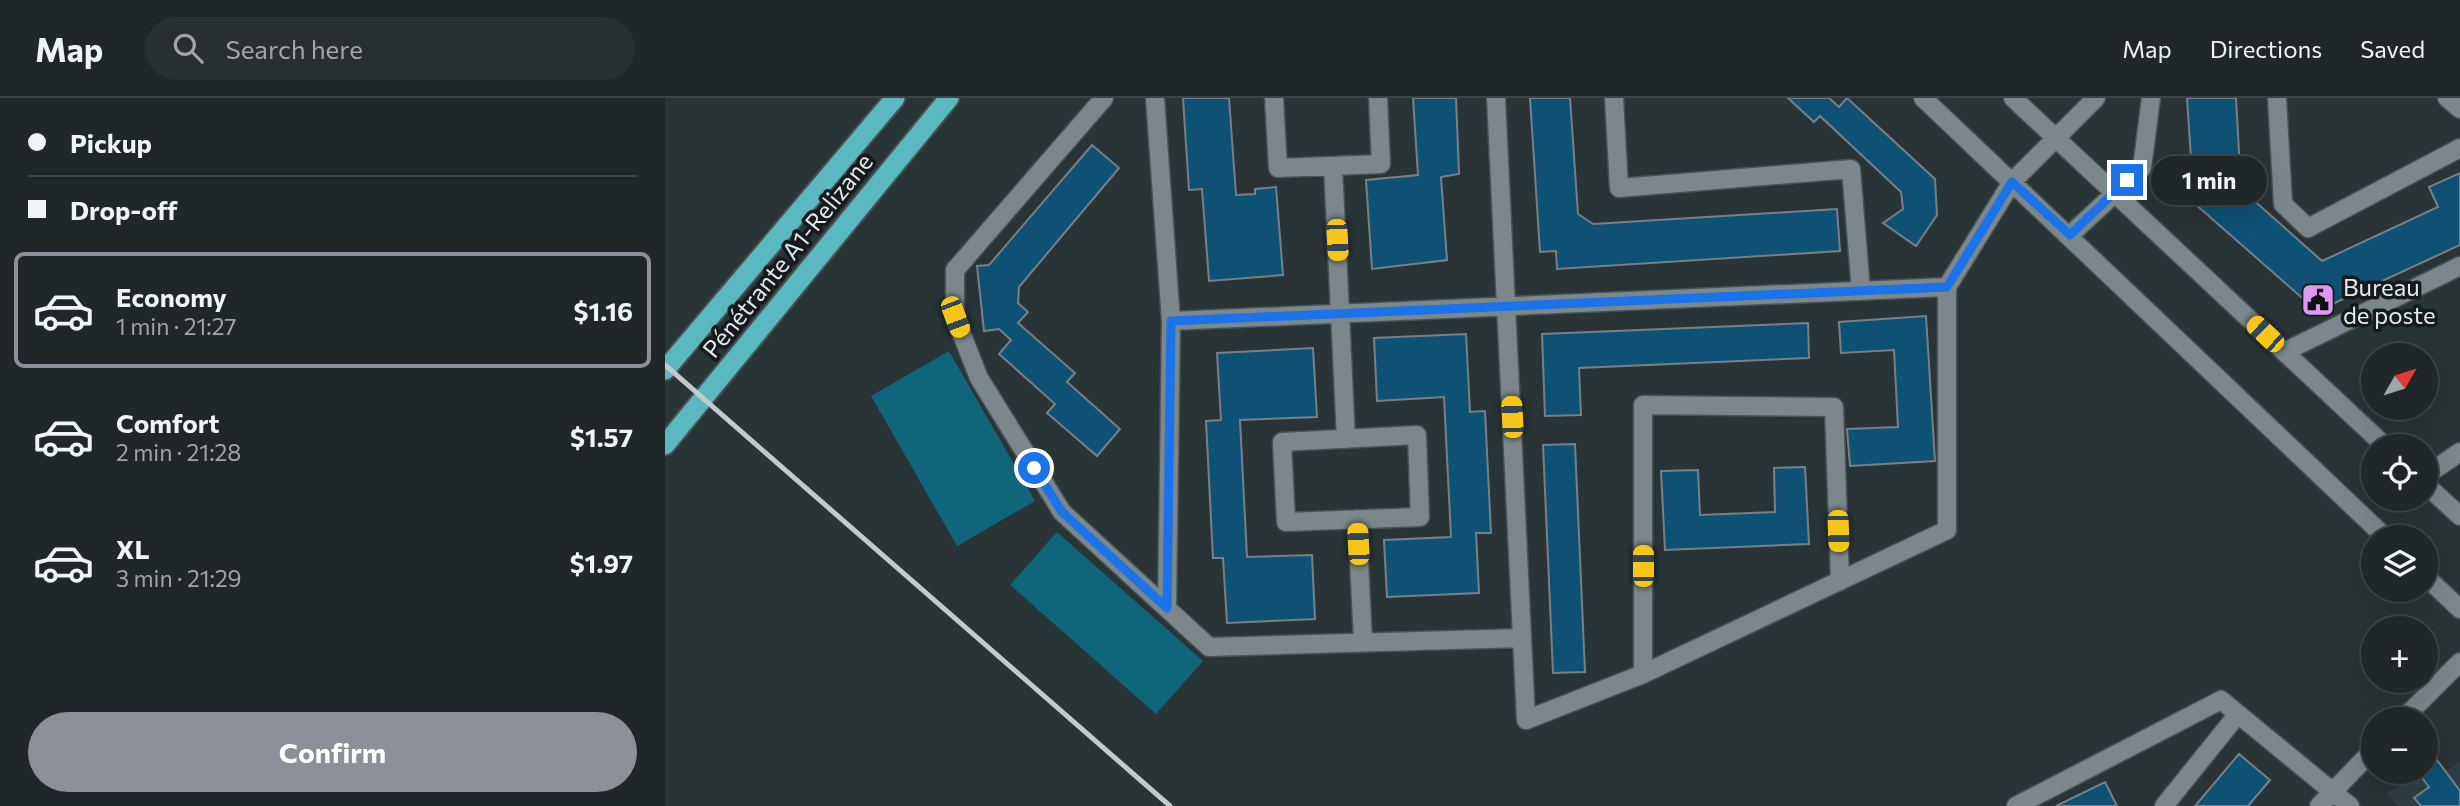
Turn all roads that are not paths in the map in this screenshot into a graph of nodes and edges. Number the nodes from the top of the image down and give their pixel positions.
1 (895, 98) edge
2 (949, 98) edge
3 (1104, 98) edge
4 (1155, 98) edge
5 (1274, 98) edge
6 (1378, 98) edge
7 (1496, 98) edge
8 (1614, 98) edge
9 (1923, 98) edge
10 (2013, 98) edge
11 (2096, 98) edge
12 (2151, 98) edge
13 (2277, 98) edge
14 (2447, 98) edge
15 (2460, 109) edge
16 (2055, 137) junction
17 (2460, 148) edge
18 (1333, 166) junction
19 (2012, 182) junction
20 (2113, 192) junction
21 (2070, 235) junction
22 (2460, 266) edge
23 (1947, 287) junction
24 (1861, 291) junction
25 (1506, 307) junction
26 (1341, 314) junction
27 (1171, 321) junction
28 (2284, 352) junction
29 (665, 370) edge
30 (2372, 434) edge
31 (1346, 439) junction
32 (665, 445) edge
33 (2460, 452) edge
34 (2438, 468) edge
35 (2438, 496) edge
36 (2460, 516) edge
37 (1357, 519) junction
38 (2372, 525) edge
39 (1840, 581) junction
40 (2438, 588) edge
41 (1167, 608) junction
42 (2460, 609) edge
43 (1522, 638) junction
44 (1363, 642) junction
45 (2460, 662) edge
46 (1643, 674) junction
47 (2415, 707) edge
48 (2238, 714) junction
49 (2361, 762) edge
50 (2332, 791) junction
51 (2016, 806) edge
52 (2164, 806) edge
53 (2319, 806) edge
54 (2350, 806) edge

1 - 29 highway, Pénétrante A1-Relizane
2 - 32 highway, Pénétrante A1-Relizane
3 - 41 street
4 - 27 street
5 - 18 street
6 - 18 street
7 - 25 street
8 - 24 street
9 - 19 street
10 - 16 street
11 - 16 street
12 - 20 street
13 - 17 street
14 - 15 street
16 - 19 street
16 - 20 street
18 - 26 street
19 - 21 street
19 - 23 street
20 - 21 street
20 - 28 street
21 - 38 street
22 - 28 street
23 - 24 street
23 - 39 street
24 - 25 street
25 - 26 street
25 - 43 street
26 - 27 street
26 - 31 street
27 - 41 street
28 - 30 street
31 - 37 street
31 - 37 street
33 - 34 street
35 - 36 street
37 - 44 street
39 - 46 street
39 - 46 street
40 - 42 street
41 - 44 street
43 - 44 street
43 - 46 street
45 - 47 street
48 - 50 street
48 - 51 street
48 - 52 street
49 - 50 street
50 - 53 street
50 - 54 street

